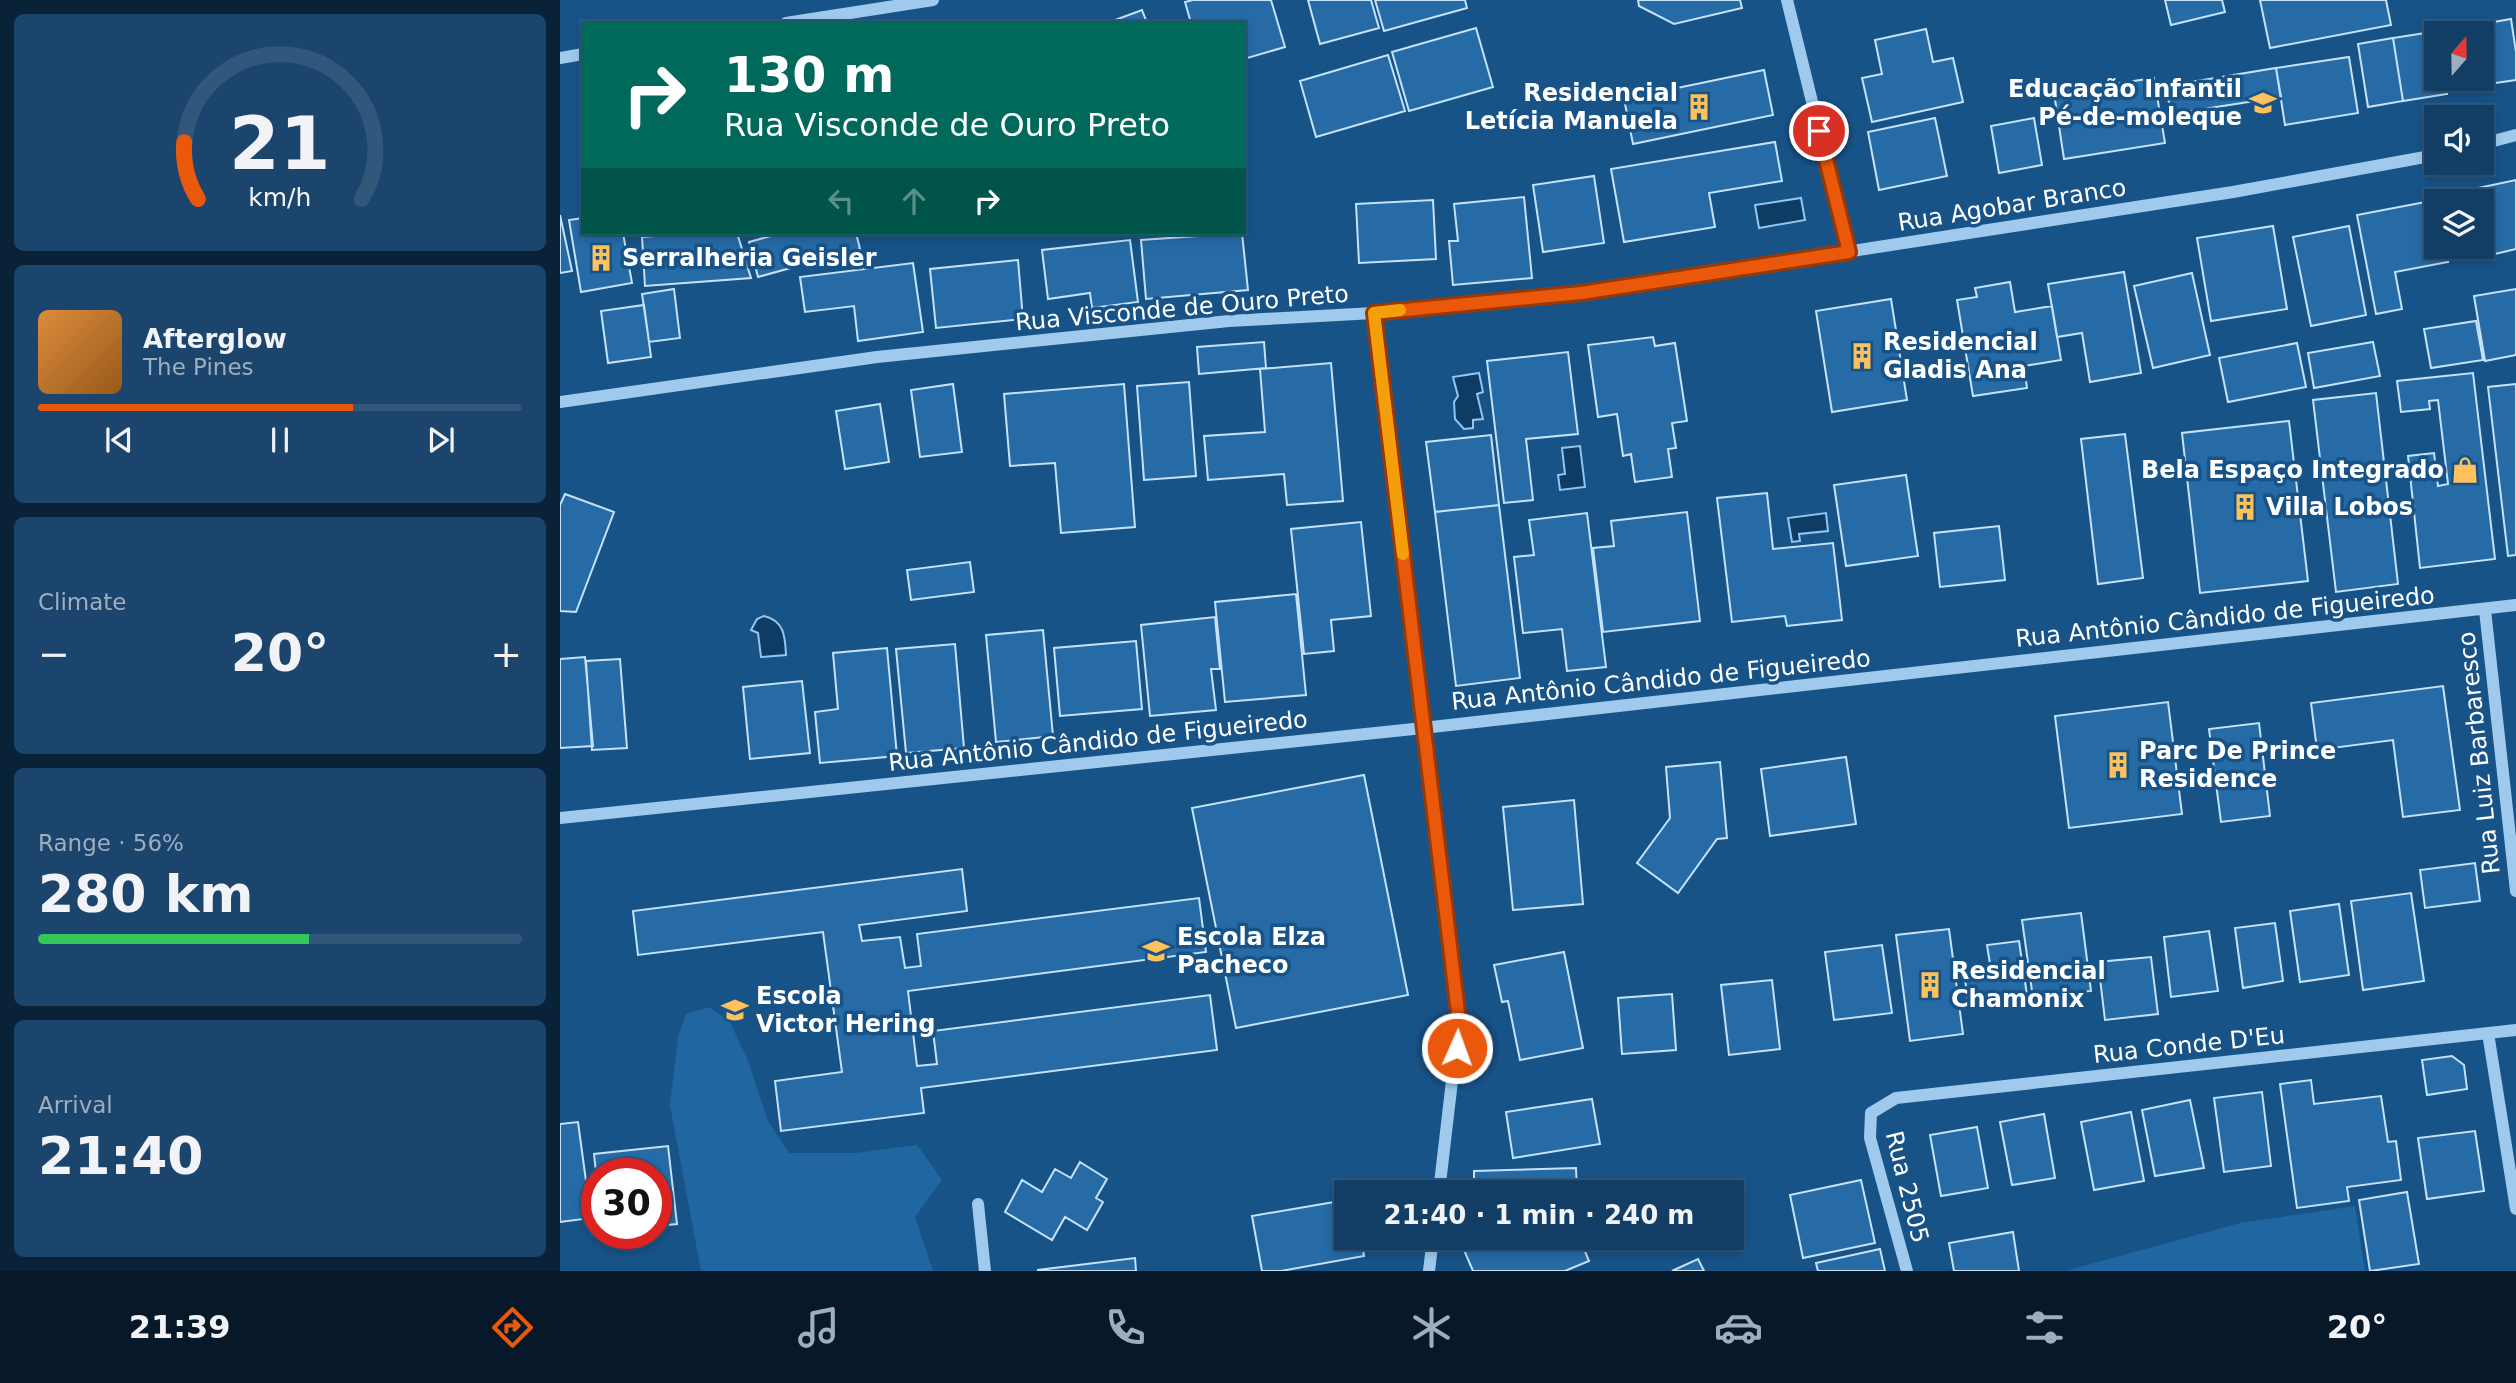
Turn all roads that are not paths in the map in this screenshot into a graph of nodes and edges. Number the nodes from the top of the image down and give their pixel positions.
1 (933, 0) edge
2 (1787, 0) edge
3 (799, 21) edge
4 (581, 54) edge
5 (560, 58) edge
6 (2516, 135) edge
7 (2494, 141) edge
8 (2424, 157) edge
9 (1849, 252) junction
10 (1374, 313) junction
11 (560, 402) edge
12 (2516, 605) edge
13 (2485, 610) junction
14 (1423, 728) junction
15 (560, 818) edge
16 (2516, 891) edge
17 (2516, 1030) edge
18 (2488, 1033) junction
19 (1871, 1113) joint
20 (1440, 1180) edge
21 (978, 1204) dead end
22 (2516, 1209) edge
23 (1431, 1250) edge
24 (985, 1271) edge
25 (1429, 1271) edge
26 (1907, 1271) edge

1 - 3 street
2 - 9 street
4 - 5 street
6 - 7 street
8 - 9 street, Rua Agobar Branco
9 - 10 street, Rua Visconde de Ouro Preto
10 - 11 street, Rua Visconde de Ouro Preto
10 - 14 street
12 - 13 street, Rua Antônio Cândido de Figueiredo
13 - 14 street, Rua Antônio Cândido de Figueiredo
13 - 16 street, Rua Luiz Barbaresco
14 - 15 street, Rua Antônio Cândido de Figueiredo
14 - 20 street
17 - 18 street, Rua Conde D'Eu
18 - 19 street, Rua Conde D'Eu
18 - 22 street
19 - 26 street, Rua 2505
21 - 24 street
23 - 25 street

